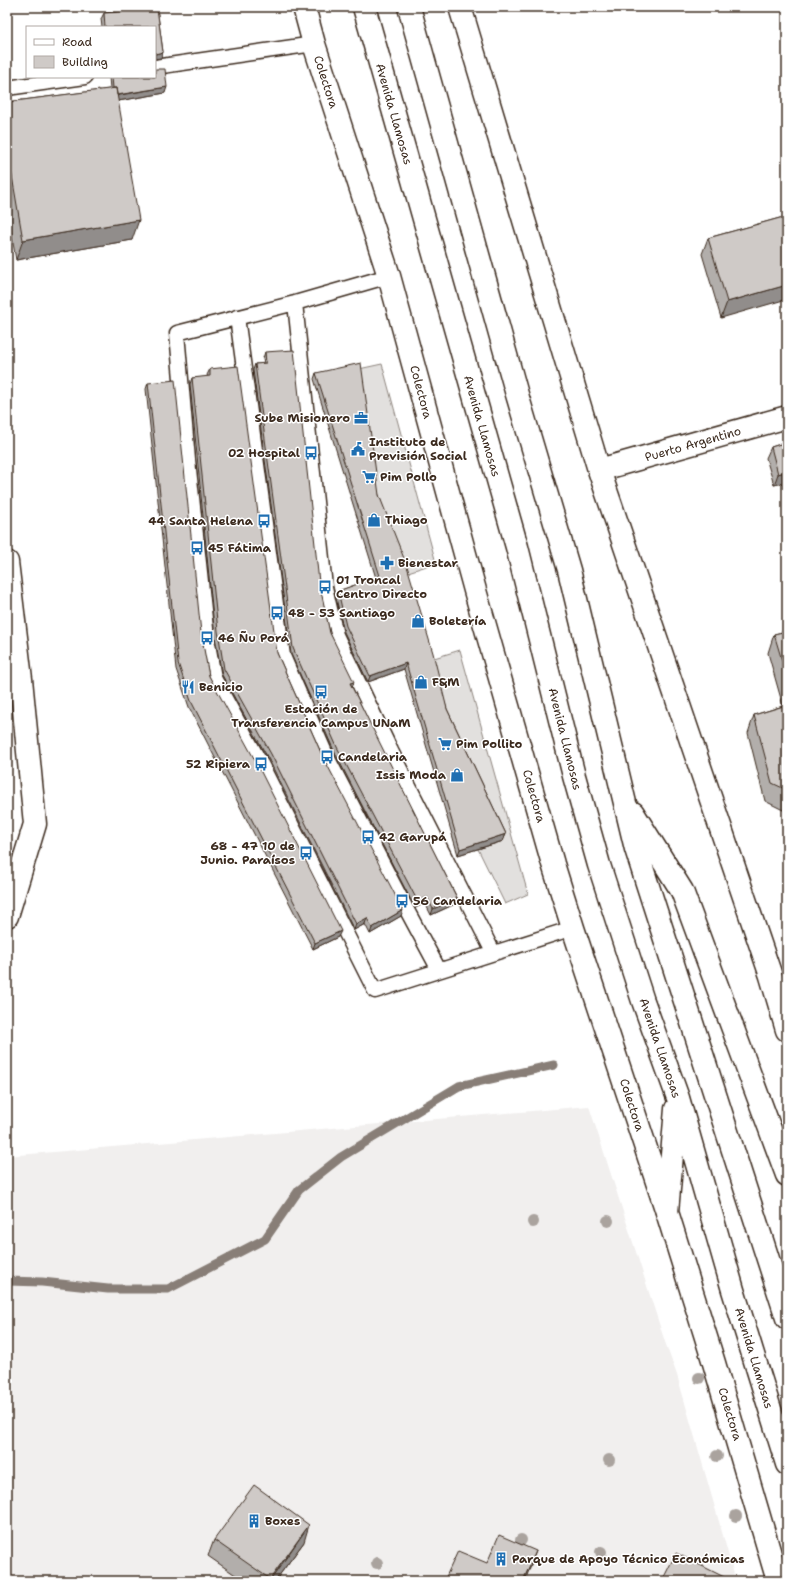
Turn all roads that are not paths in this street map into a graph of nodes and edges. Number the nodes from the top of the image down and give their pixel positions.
1 (304, 7) edge
2 (364, 7) edge
3 (409, 7) edge
4 (460, 7) edge
5 (314, 44) junction
6 (156, 67) edge
7 (78, 78) edge
8 (7, 88) edge
9 (389, 276) junction
10 (295, 303) junction
11 (237, 317) junction
12 (787, 418) edge
13 (599, 470) junction
14 (7, 562) edge
15 (623, 797) junction
16 (7, 916) edge
17 (573, 928) junction
18 (493, 952) junction
19 (439, 970) junction
20 (779, 974) edge
21 (787, 1030) edge
22 (678, 1098) junction
23 (787, 1175) edge
24 (667, 1212) junction
25 (787, 1318) edge
26 (787, 1464) edge
27 (778, 1548) edge
28 (778, 1581) edge

1 - 5 main road, Colectora
2 - 22 main road, Avenida Llamosas
3 - 15 main road
4 - 13 main road
5 - 6 lane
5 - 9 main road, Colectora
7 - 8 lane
9 - 10 lane
9 - 17 main road, Colectora
10 - 11 lane
10 - 18 lane
11 - 19 lane
11 - 19 lane
12 - 13 main road, Puerto Argentino
13 - 20 main road
14 - 16 main road
15 - 23 main road
15 - 25 main road
17 - 18 lane
17 - 24 main road, Colectora
18 - 19 lane
20 - 21 main road
22 - 24 main road
22 - 26 main road, Avenida Llamosas
24 - 27 main road, Colectora
27 - 28 main road, Colectora

